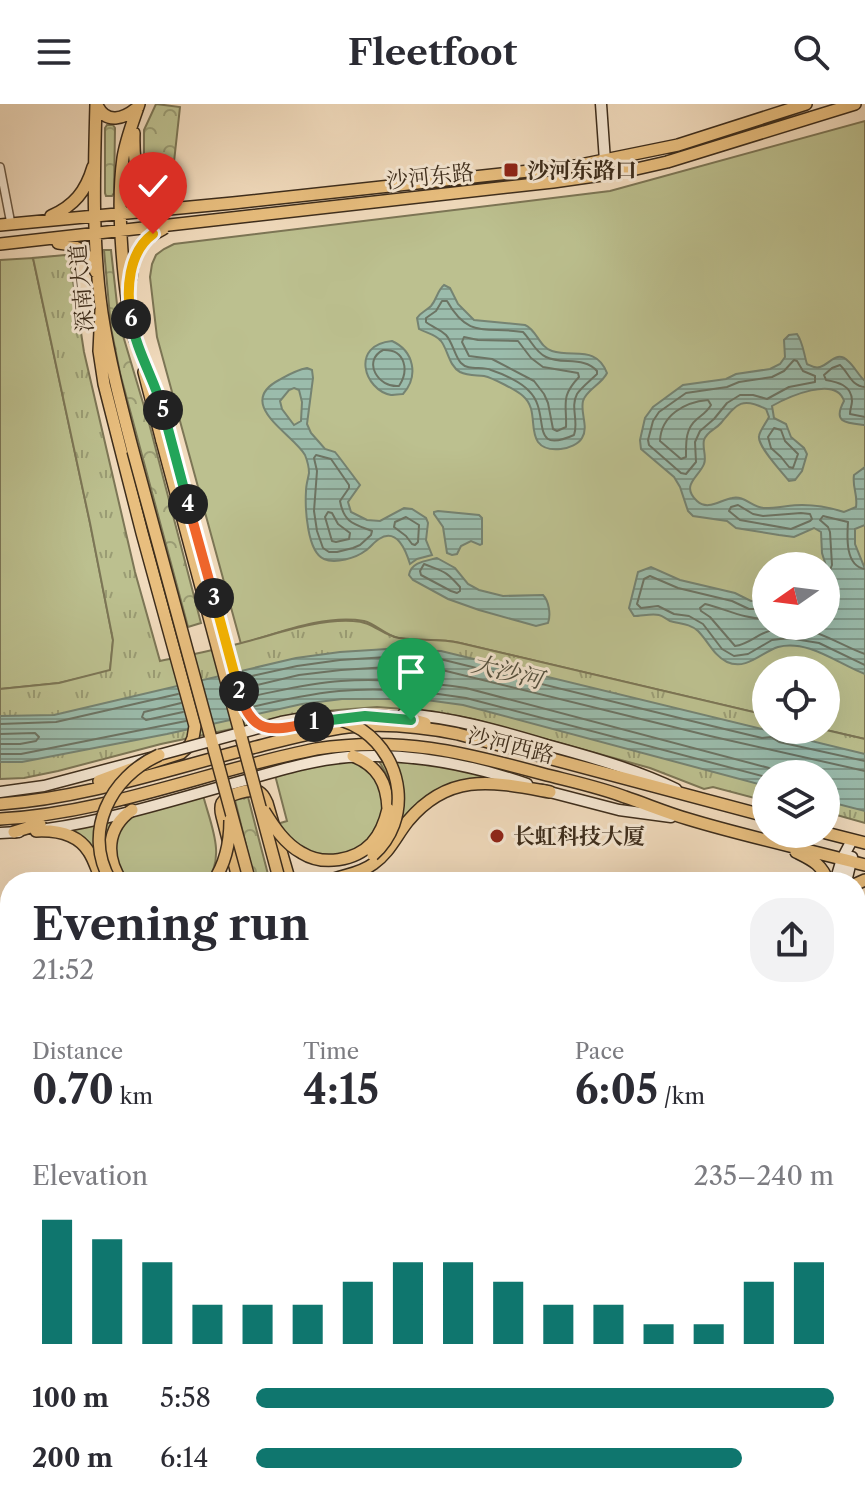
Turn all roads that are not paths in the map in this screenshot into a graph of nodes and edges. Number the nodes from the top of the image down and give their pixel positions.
1 (96, 104) edge
2 (601, 104) edge
3 (806, 104) edge
4 (855, 104) edge
5 (137, 109) edge
6 (95, 160) junction
7 (605, 161) junction
8 (0, 167) edge
9 (608, 174) junction
10 (176, 207) junction
11 (122, 212) junction
12 (96, 215) junction
13 (36, 221) junction
14 (6, 224) edge
15 (182, 224) junction
16 (122, 231) junction
17 (96, 234) junction
18 (34, 241) junction
19 (0, 244) edge
20 (99, 279) junction
21 (129, 307) junction
22 (101, 310) junction
23 (133, 333) junction
24 (320, 715) junction
25 (444, 731) junction
26 (159, 755) junction
27 (353, 756) junction
28 (254, 786) junction
29 (227, 791) junction
30 (0, 792) edge
31 (550, 792) junction
32 (61, 796) junction
33 (692, 796) junction
34 (0, 804) edge
35 (97, 806) junction
36 (132, 810) junction
37 (752, 812) edge
38 (685, 818) junction
39 (0, 819) edge
40 (36, 831) junction
41 (14, 832) junction
42 (0, 833) edge
43 (752, 837) edge
44 (840, 837) edge
45 (852, 840) junction
46 (865, 843) edge
47 (787, 848) edge
48 (794, 848) edge
49 (847, 860) junction
50 (865, 865) edge
51 (98, 872) edge
52 (106, 872) edge
53 (117, 872) edge
54 (220, 872) edge
55 (236, 872) edge
56 (247, 872) edge
57 (277, 872) edge
58 (287, 872) edge
59 (334, 872) edge
60 (358, 872) edge
61 (824, 872) edge
62 (840, 872) edge
63 (846, 872) edge

1 - 5 main road
1 - 6 main road, 深南大道
2 - 7 main road
3 - 7 main road, 沙河东路
4 - 9 main road, 沙河东路
5 - 10 main road
5 - 11 main road, 深南大道
6 - 12 main road, 深南大道
6 - 13 main road
7 - 9 main road
7 - 10 main road, 沙河东路
8 - 14 street
9 - 15 main road, 沙河东路
10 - 11 main road, 沙河东路
11 - 12 main road, 沙河东路
11 - 16 main road, 深南大道
12 - 13 main road, 沙河东路
12 - 17 main road, 深南大道
13 - 14 main road, 沙河东路
15 - 16 main road, 沙河东路
15 - 21 main road
16 - 17 main road, 沙河东路
16 - 21 main road, 深南大道
17 - 18 main road, 沙河东路
17 - 20 main road, 深南大道
18 - 19 main road, 沙河东路
18 - 20 main road
20 - 22 main road, 深南大道
21 - 23 main road, 深南大道
22 - 29 main road, 深南大道, bridge
22 - 32 main road
23 - 25 main road
23 - 28 main road, 深南大道, bridge
24 - 26 main road, bridge
24 - 33 main road, bridge
24 - 59 main road, bridge
25 - 32 main road, 沙河西路
25 - 33 main road, 沙河西路
26 - 30 main road, bridge
26 - 52 main road, bridge
27 - 28 main road, bridge
27 - 31 main road
27 - 36 main road
28 - 57 main road, 深南大道, bridge
29 - 54 main road, bridge
29 - 56 main road, 深南大道, bridge
31 - 38 main road
31 - 60 main road
32 - 34 main road, 沙河西路
33 - 37 main road, 沙河西路
35 - 38 main road, 沙河西路
35 - 39 main road, 沙河西路
35 - 41 main road
36 - 40 main road
36 - 53 main road
38 - 43 main road, 沙河西路
40 - 41 main road
40 - 51 main road
41 - 42 main road
44 - 45 main road
45 - 46 main road
45 - 49 main road
47 - 61 main road
48 - 49 main road, 沙河西路
49 - 50 main road, 沙河西路
49 - 62 main road
49 - 63 main road
55 - 58 main road

